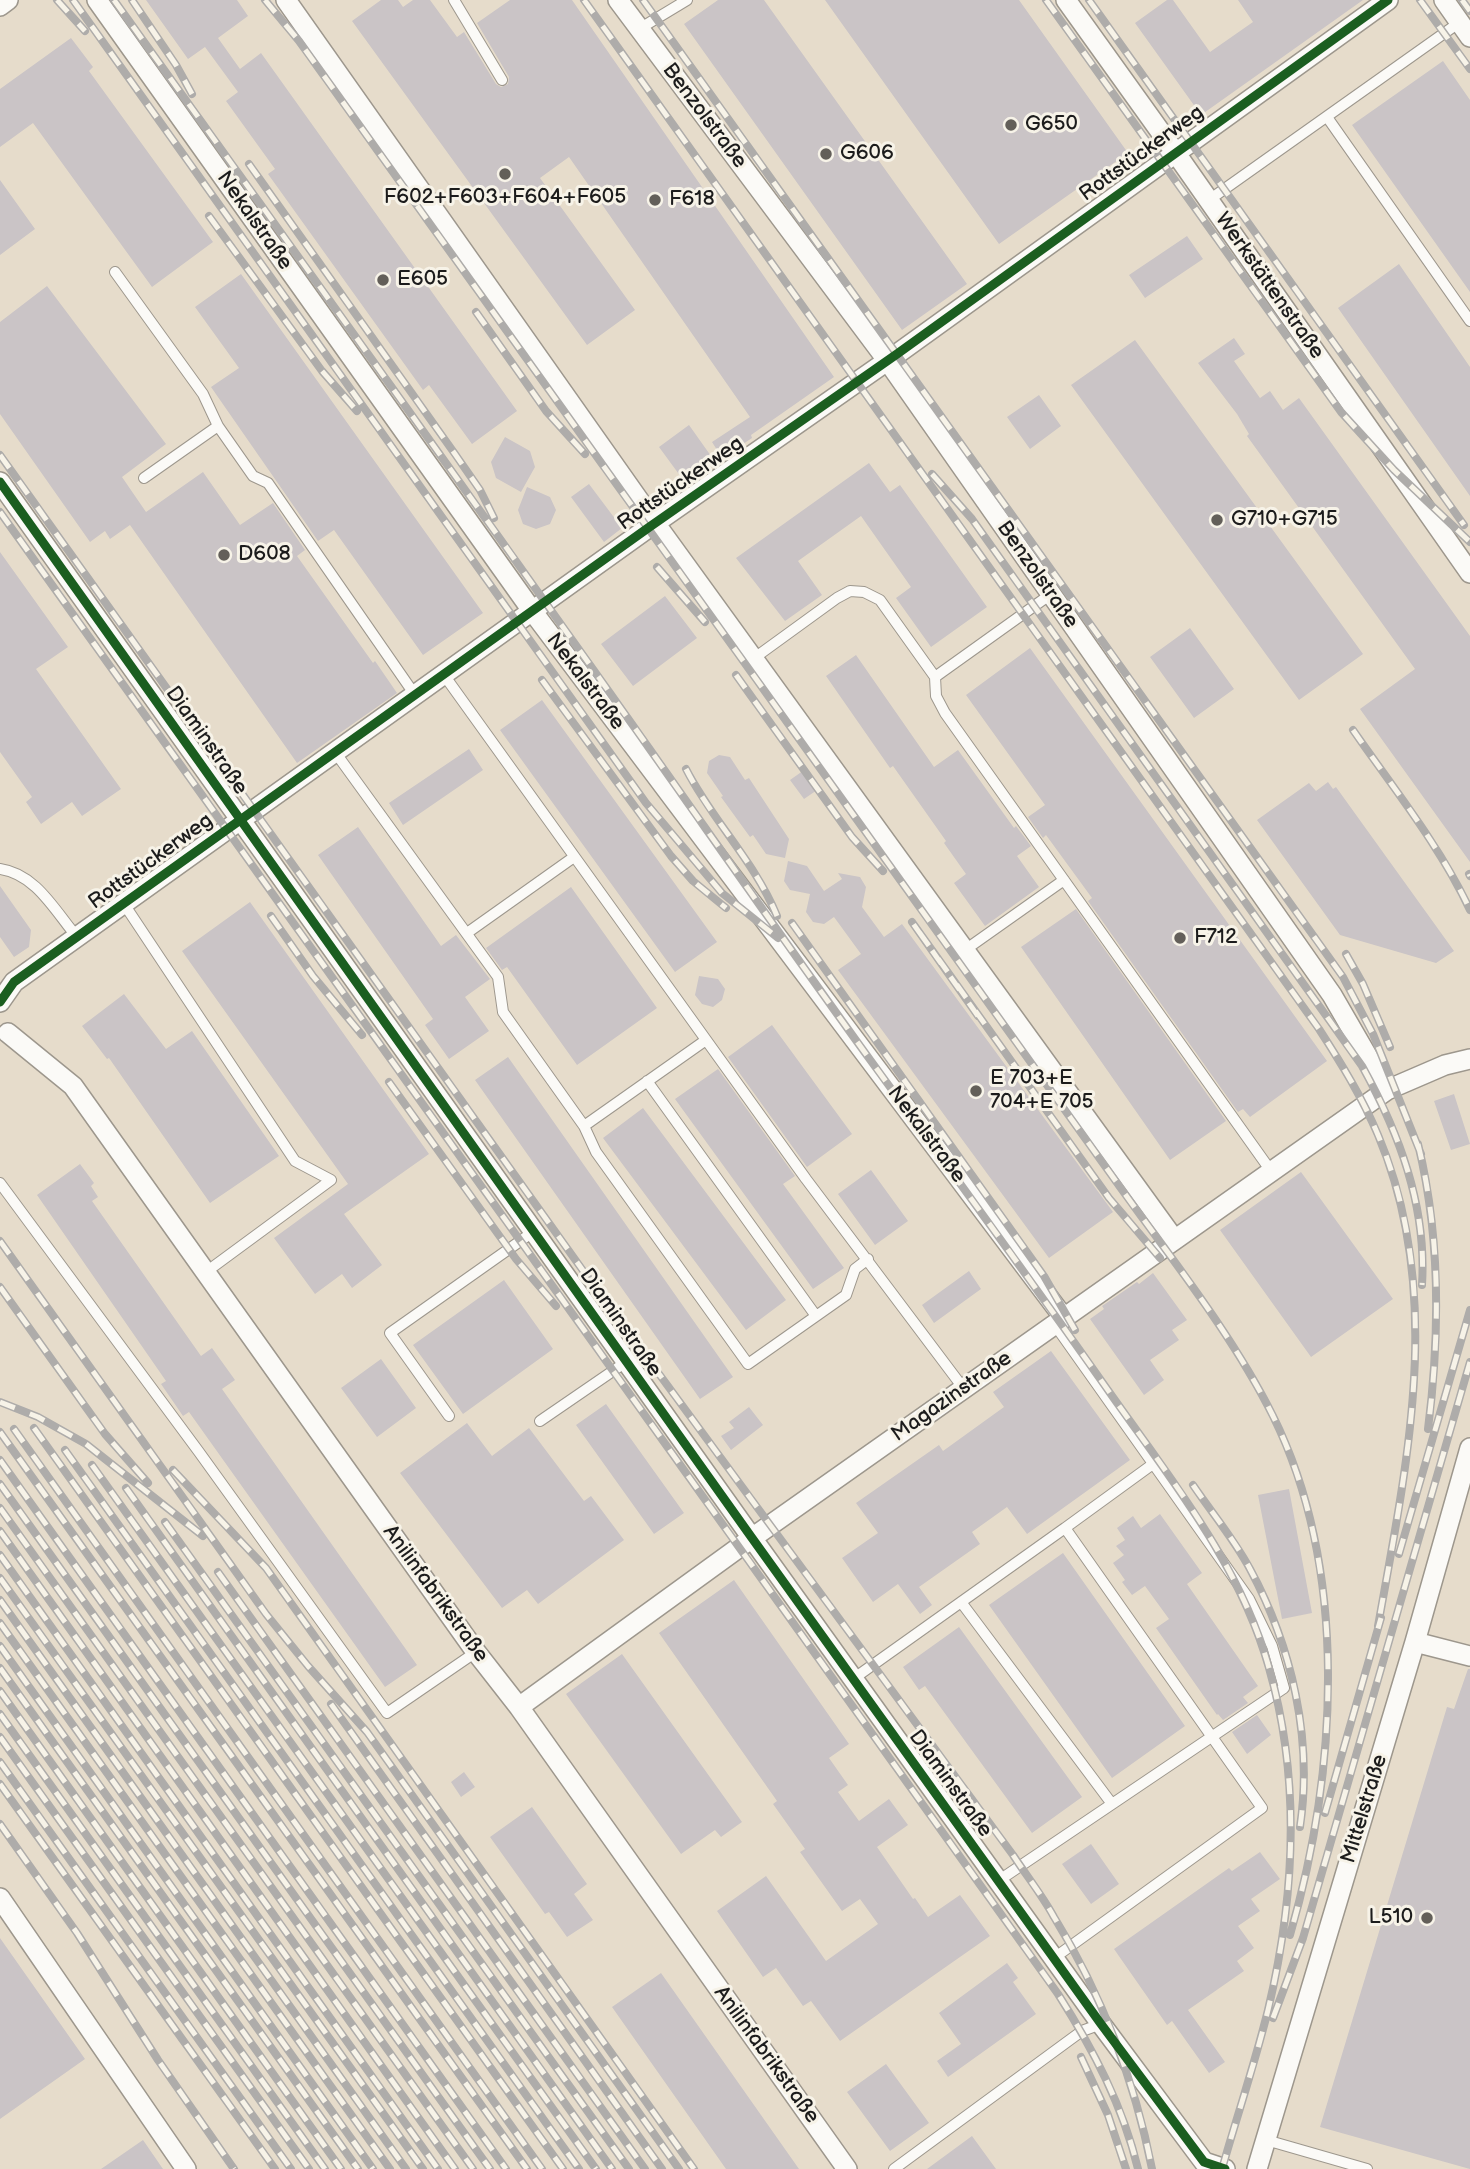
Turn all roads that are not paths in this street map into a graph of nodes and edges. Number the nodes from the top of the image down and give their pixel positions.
1 (8, 0) edge
2 (97, 0) edge
3 (286, 0) edge
4 (454, 0) edge
5 (687, 0) edge
6 (1066, 0) edge
7 (1388, 0) edge
8 (1444, 0) edge
9 (623, 2) edge
10 (0, 6) edge
11 (639, 29) junction
12 (1465, 29) edge
13 (502, 80) dead end
14 (1327, 117) junction
15 (1175, 152) junction
16 (1209, 201) junction
17 (115, 272) dead end
18 (1470, 321) edge
19 (887, 360) junction
20 (218, 426) junction
21 (144, 478) dead end
22 (0, 482) edge
23 (655, 523) junction
24 (1470, 573) edge
25 (1051, 594) junction
26 (533, 612) junction
27 (753, 659) junction
28 (444, 675) junction
29 (935, 677) junction
30 (415, 695) junction
31 (335, 752) junction
32 (240, 819) junction
33 (574, 857) junction
34 (0, 869) edge
35 (1064, 880) junction
36 (124, 904) junction
37 (467, 933) junction
38 (77, 937) junction
39 (965, 950) junction
40 (0, 1002) edge
41 (0, 1008) edge
42 (4, 1038) edge
43 (706, 1040) junction
44 (1470, 1059) edge
45 (648, 1081) junction
46 (1387, 1090) junction
47 (584, 1126) junction
48 (1271, 1171) junction
49 (0, 1183) edge
50 (533, 1231) junction
51 (1174, 1239) junction
52 (868, 1259) junction
53 (206, 1272) junction
54 (816, 1316) junction
55 (1059, 1322) junction
56 (626, 1362) junction
57 (964, 1389) junction
58 (449, 1416) dead end
59 (540, 1421) dead end
60 (1470, 1448) edge
61 (1153, 1464) junction
62 (1065, 1528) junction
63 (752, 1538) junction
64 (961, 1602) junction
65 (1415, 1642) junction
66 (476, 1652) junction
67 (1470, 1656) edge
68 (853, 1679) junction
69 (519, 1707) junction
70 (1213, 1736) junction
71 (1112, 1804) junction
72 (998, 1881) junction
73 (0, 1898) edge
74 (1054, 1958) junction
75 (1101, 2024) junction
76 (1266, 2140) junction
77 (186, 2169) edge
78 (848, 2169) edge
79 (894, 2169) edge
80 (1225, 2169) edge
81 (1257, 2169) edge
82 (1367, 2169) edge

1 - 10 street
2 - 26 street, Nekalstraße
3 - 23 street
4 - 13 lane
5 - 11 lane
6 - 15 street, Werkstättenstraße
7 - 15 street, Rottstückerweg
8 - 12 street
9 - 11 street, Benzolstraße
11 - 19 street, Benzolstraße
12 - 14 lane
14 - 16 lane
14 - 18 lane
15 - 16 street, Werkstättenstraße
15 - 19 street, Rottstückerweg
16 - 24 street, Werkstättenstraße
17 - 20 lane
19 - 23 street, Rottstückerweg
19 - 25 street, Benzolstraße
20 - 21 lane
20 - 30 lane
22 - 32 street, Diaminstraße
23 - 26 street, Rottstückerweg
23 - 27 street
25 - 29 lane
25 - 46 street, Benzolstraße
26 - 28 street, Rottstückerweg
26 - 55 street, Nekalstraße
27 - 29 lane
27 - 39 street
28 - 30 street, Rottstückerweg
28 - 33 lane
29 - 35 lane
30 - 31 street, Rottstückerweg
31 - 32 street, Rottstückerweg
31 - 37 lane
32 - 36 street, Rottstückerweg
32 - 50 street, Diaminstraße
33 - 37 lane
33 - 43 lane
34 - 38 lane, Rottstückerweg
35 - 39 lane
35 - 48 lane
36 - 38 street, Rottstückerweg
36 - 53 lane
37 - 47 lane
38 - 40 street, Rottstückerweg
39 - 51 street
41 - 42 street
42 - 53 street, Anilinfabrikstraße
43 - 45 lane
43 - 52 lane
44 - 46 street
45 - 47 lane
45 - 54 lane
46 - 48 street, Magazinstraße
47 - 54 lane
48 - 51 street, Magazinstraße
49 - 66 lane
50 - 56 street, Diaminstraße
50 - 58 lane
51 - 55 street, Magazinstraße
52 - 54 lane
52 - 57 lane
53 - 66 street, Anilinfabrikstraße
55 - 57 street, Magazinstraße
55 - 61 lane
56 - 59 lane
56 - 63 street, Diaminstraße
57 - 63 street, Magazinstraße
60 - 65 street, Mittelstraße
61 - 62 lane
61 - 70 lane
62 - 64 lane
62 - 70 lane
63 - 68 street, Diaminstraße
63 - 69 street, Magazinstraße
64 - 68 lane
64 - 71 lane
65 - 67 street
65 - 76 street, Mittelstraße
66 - 69 street, Anilinfabrikstraße
68 - 72 street, Diaminstraße
69 - 78 street, Anilinfabrikstraße
70 - 71 lane
70 - 74 lane
71 - 72 lane
72 - 74 street, Diaminstraße
73 - 77 street
74 - 75 street, Diaminstraße
75 - 79 lane
75 - 80 street, Diaminstraße
76 - 81 street, Mittelstraße
76 - 82 lane

